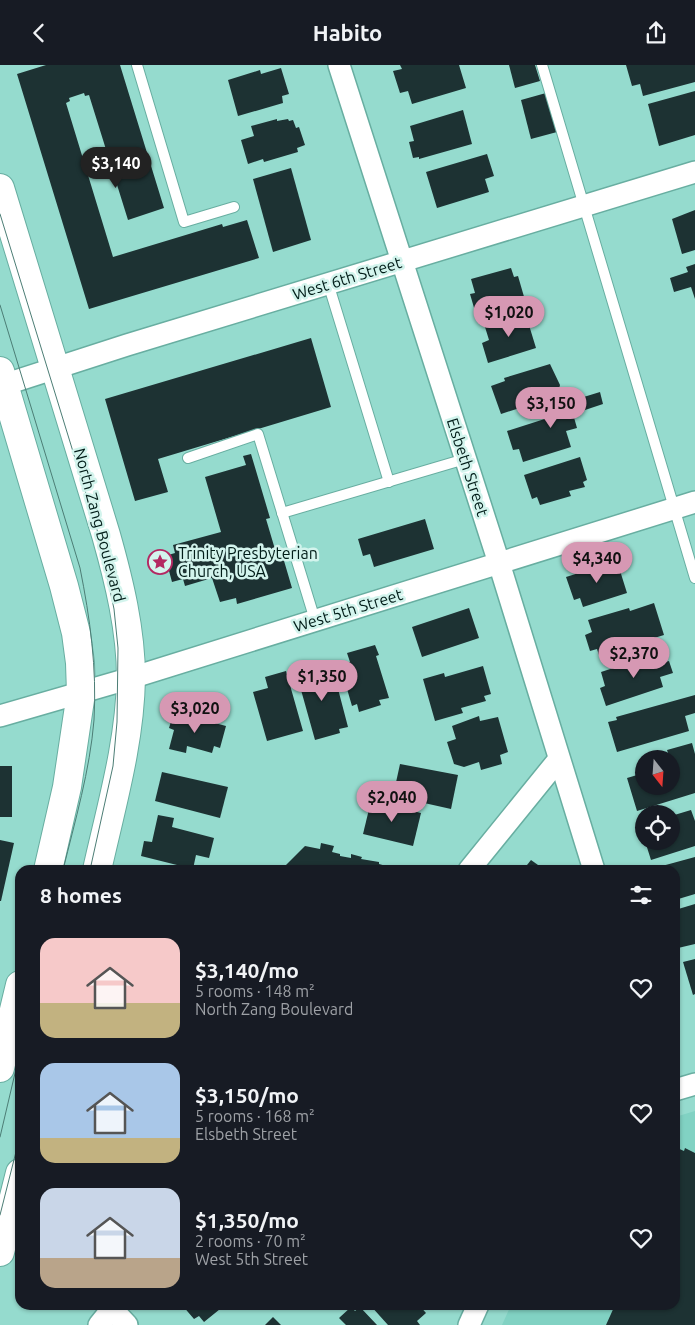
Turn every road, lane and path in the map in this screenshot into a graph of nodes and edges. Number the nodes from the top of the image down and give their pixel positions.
1 (137, 65) edge
2 (339, 65) edge
3 (542, 65) edge
4 (695, 172) edge
5 (0, 188) edge
6 (585, 205) junction
7 (234, 207) dead end
8 (402, 261) junction
9 (328, 283) junction
10 (56, 368) junction
11 (1, 380) edge
12 (188, 458) dead end
13 (465, 459) junction
14 (389, 481) junction
15 (695, 502) edge
16 (674, 509) junction
17 (282, 513) junction
18 (499, 563) junction
19 (695, 578) edge
20 (315, 620) junction
21 (131, 678) junction
22 (81, 693) junction
23 (0, 716) edge
24 (559, 759) junction
25 (49, 865) edge
26 (98, 865) edge
27 (473, 865) edge
28 (592, 865) edge
29 (14, 997) edge
30 (0, 1068) edge
31 (695, 1084) edge
32 (680, 1088) edge
33 (15, 1193) edge
34 (0, 1252) edge
35 (476, 1310) edge
36 (108, 1313) edge
37 (127, 1325) edge
38 (469, 1325) edge

1 - 7 lane
2 - 8 street, Elsbeth Street
3 - 6 lane
4 - 6 street, West 6th Street
5 - 10 main road, North Zang Boulevard
6 - 8 street, West 6th Street
6 - 16 lane
8 - 9 street, West 6th Street
8 - 13 street, Elsbeth Street
9 - 10 street, West 6th Street
9 - 14 lane
10 - 11 street, West 6th Street
10 - 21 main road, North Zang Boulevard
11 - 22 main road
12 - 17 lane
13 - 14 lane
13 - 18 street, Elsbeth Street
14 - 17 lane
15 - 16 street, West 5th Street
16 - 18 street, West 5th Street
16 - 19 lane
17 - 20 lane
18 - 20 street, West 5th Street
18 - 24 street, Elsbeth Street
20 - 21 street, West 5th Street
21 - 22 street, West 5th Street
21 - 26 main road, North Zang Boulevard
22 - 23 street, West 5th Street
22 - 25 main road
24 - 27 street
24 - 28 street, Elsbeth Street
29 - 30 main road
31 - 32 street
33 - 34 main road
35 - 38 street
36 - 37 street

